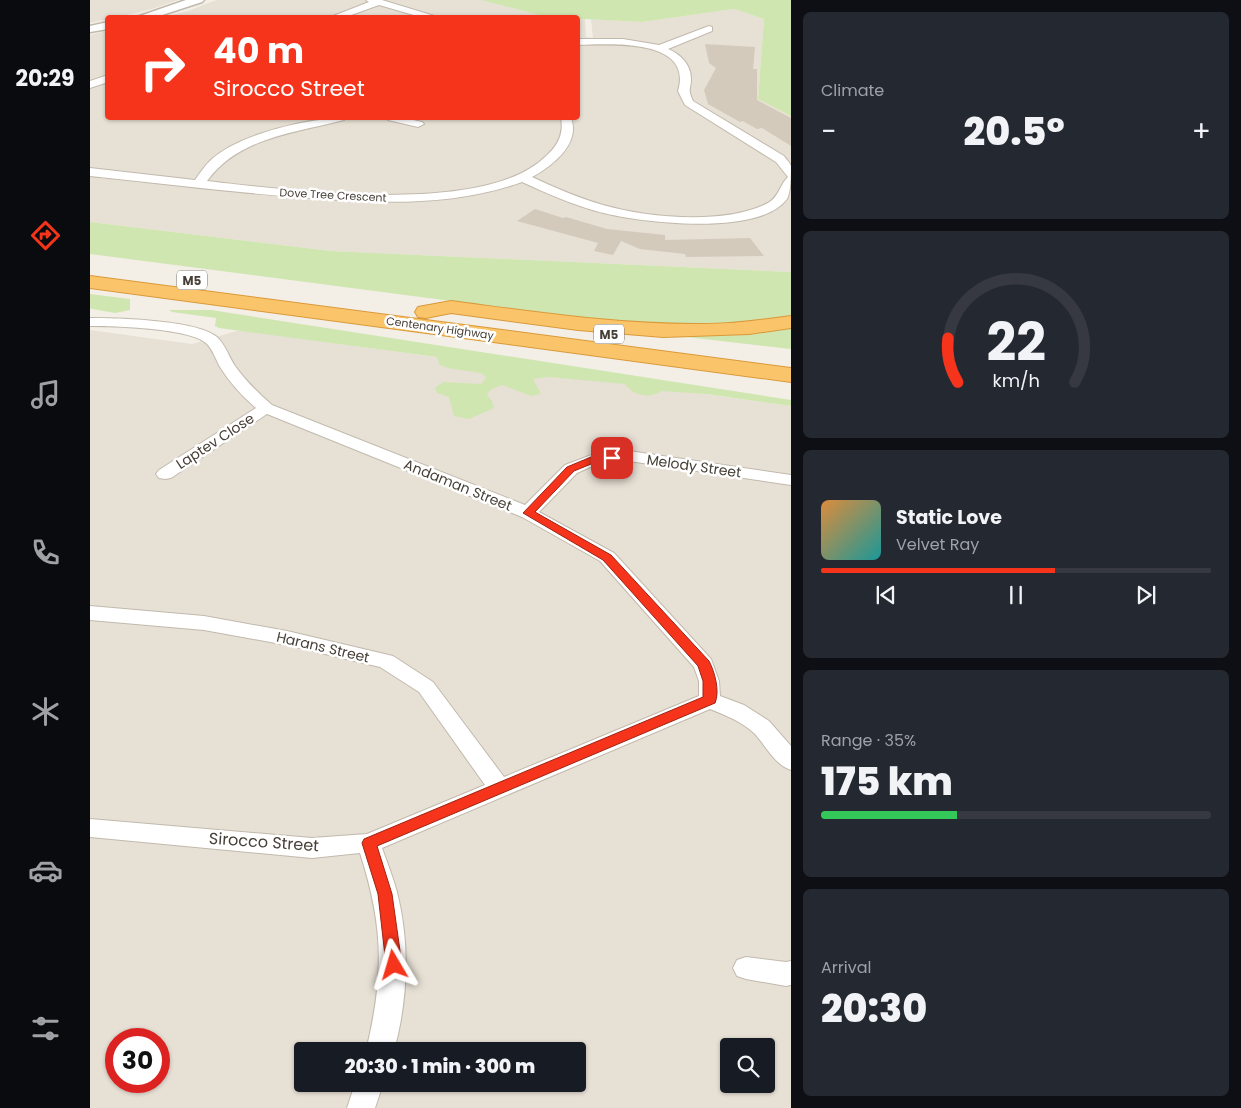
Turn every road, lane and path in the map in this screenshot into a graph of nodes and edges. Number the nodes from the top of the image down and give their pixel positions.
1 (198, 0) edge
2 (375, 1) edge
3 (149, 15) edge
4 (340, 15) edge
5 (426, 15) edge
6 (105, 26) edge
7 (710, 29) dead end
8 (90, 30) edge
9 (580, 42) edge
10 (659, 49) junction
11 (105, 79) edge
12 (90, 85) edge
13 (331, 120) edge
14 (401, 120) edge
15 (567, 120) edge
16 (418, 124) dead end
17 (90, 172) edge
18 (791, 174) edge
19 (524, 178) junction
20 (791, 180) edge
21 (198, 184) junction
22 (90, 267) edge
23 (90, 282) edge
24 (426, 312) junction
25 (791, 322) edge
26 (91, 324) edge
27 (610, 351) junction
28 (791, 359) edge
29 (791, 375) edge
30 (791, 385) edge
31 (266, 408) junction
32 (165, 474) dead end
33 (791, 480) edge
34 (528, 513) junction
35 (90, 613) edge
36 (710, 700) junction
37 (791, 761) edge
38 (500, 788) junction
39 (90, 828) edge
40 (369, 843) junction
41 (746, 968) dead end
42 (791, 973) edge
43 (382, 1042) edge
44 (366, 1092) edge
45 (361, 1108) edge

1 - 3 street
2 - 4 street
2 - 5 street
6 - 8 street
7 - 10 street
9 - 10 street
10 - 18 street
11 - 12 street
13 - 21 street
14 - 16 street
15 - 19 street, Dove Tree Crescent
17 - 21 street, Dove Tree Crescent
19 - 20 street
19 - 21 street, Dove Tree Crescent
22 - 24 highway, Centenary Highway / M5
23 - 27 highway, Centenary Highway / M5
24 - 25 highway
24 - 28 highway, Centenary Highway / M5
26 - 31 street, Andaman Street
27 - 29 highway, Centenary Highway / M5
27 - 30 highway
31 - 32 street, Laptev Close
31 - 34 street, Andaman Street
33 - 34 street, Melody Street
34 - 36 street, Andaman Street
35 - 38 street, Harans Street
36 - 37 street
36 - 38 street, Sirocco Street
38 - 40 street, Sirocco Street
39 - 40 street, Sirocco Street
40 - 43 street
41 - 42 street
44 - 45 street

